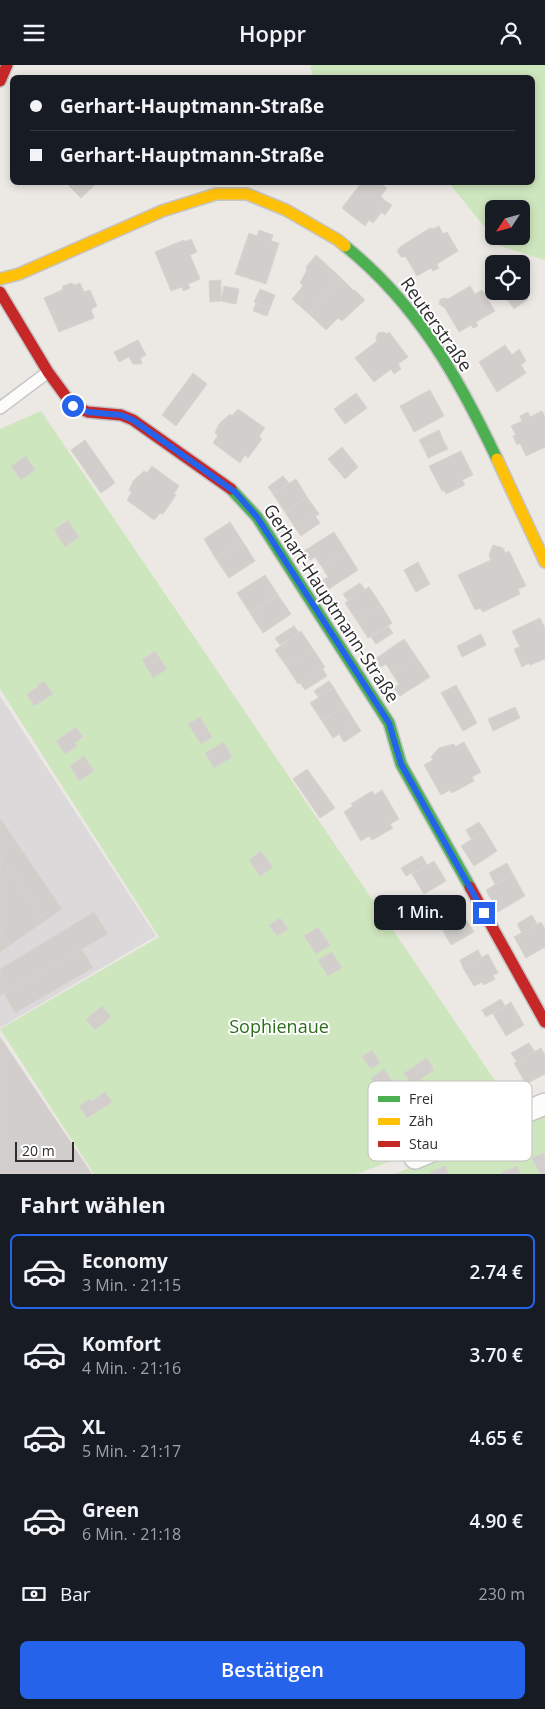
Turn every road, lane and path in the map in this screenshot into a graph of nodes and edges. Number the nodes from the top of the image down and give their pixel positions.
1 (7, 65) edge
2 (0, 81) edge
3 (0, 279) edge
4 (0, 292) edge
5 (48, 372) junction
6 (0, 408) edge
7 (545, 563) edge
8 (545, 1022) edge
9 (545, 1104) edge
10 (532, 1109) edge

1 - 2 street
3 - 7 street, Reuterstraße
4 - 5 street, Gerhart-Hauptmann-Straße
5 - 6 lane
5 - 8 street, Gerhart-Hauptmann-Straße
9 - 10 street

